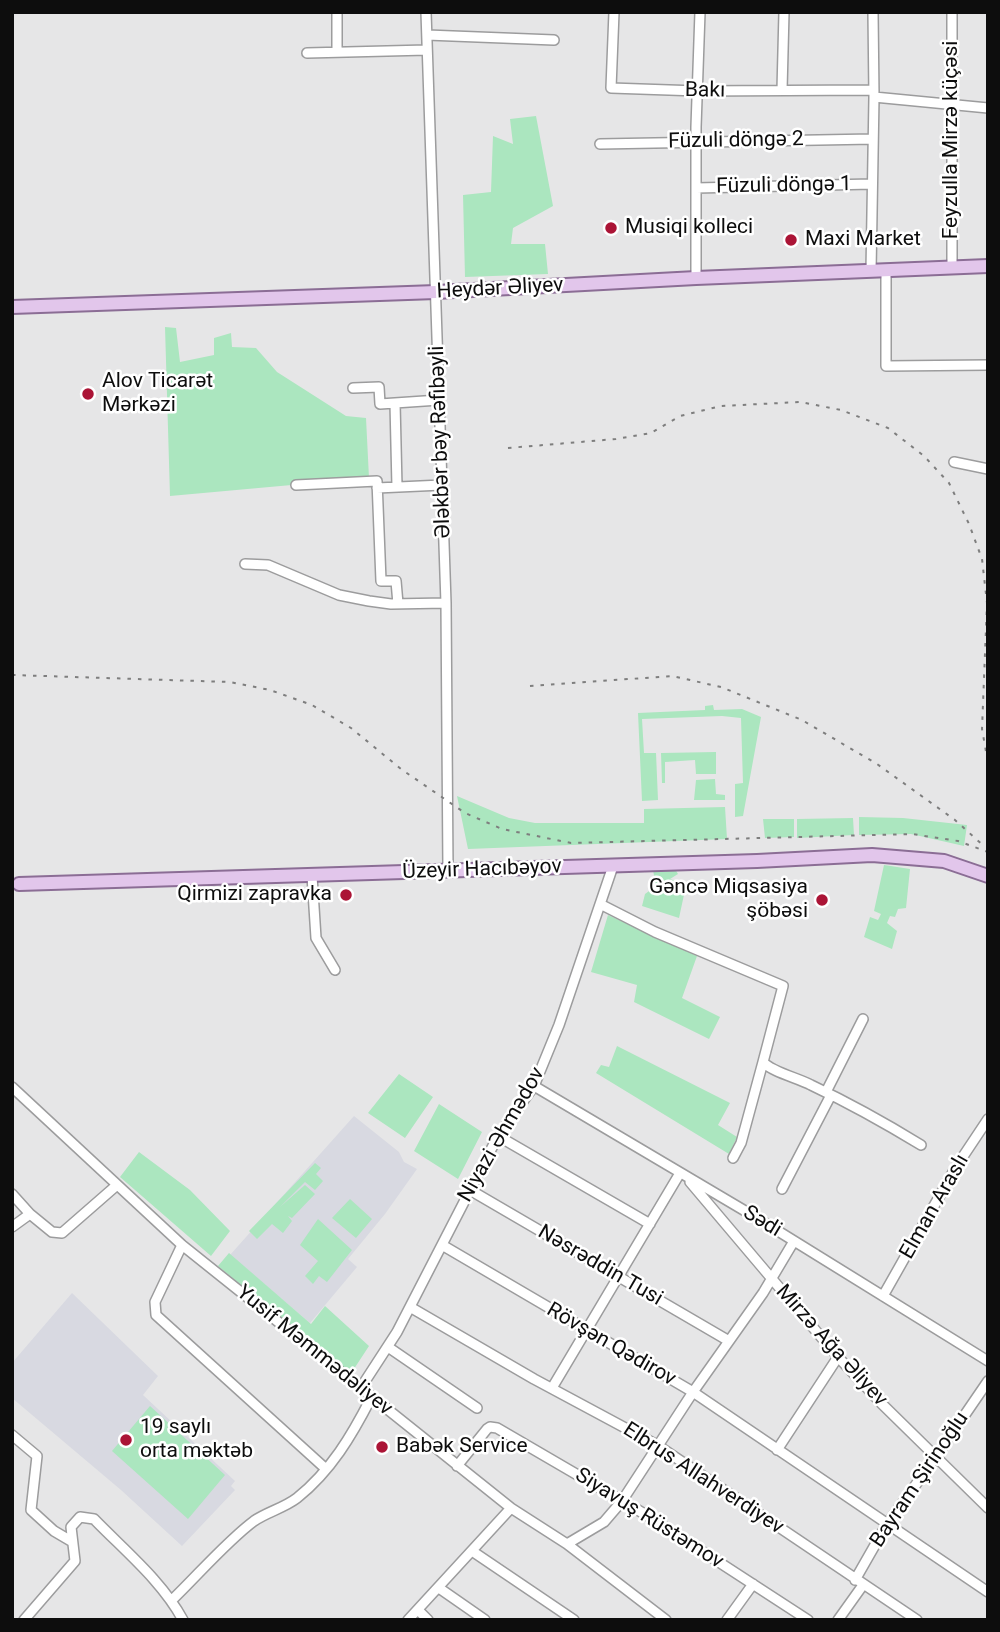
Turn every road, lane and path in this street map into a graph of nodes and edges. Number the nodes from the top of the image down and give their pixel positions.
1 (337, 12) edge
2 (426, 12) edge
3 (614, 12) edge
4 (700, 12) edge
5 (784, 12) edge
6 (873, 12) edge
7 (952, 12) edge
8 (427, 35) junction
9 (554, 40) dead end
10 (427, 50) junction
11 (337, 52) junction
12 (307, 53) dead end
13 (782, 90) junction
14 (698, 91) junction
15 (874, 93) junction
16 (952, 105) junction
17 (988, 108) edge
18 (873, 139) junction
19 (696, 141) junction
20 (600, 144) dead end
21 (872, 184) junction
22 (696, 188) junction
23 (988, 266) edge
24 (951, 268) junction
25 (871, 271) junction
26 (886, 271) junction
27 (696, 278) junction
28 (436, 292) junction
29 (12, 307) edge
30 (988, 365) edge
31 (353, 388) dead end
32 (439, 400) junction
33 (396, 403) junction
34 (954, 462) dead end
35 (988, 469) edge
36 (296, 485) dead end
37 (442, 485) junction
38 (397, 487) junction
39 (377, 488) junction
40 (245, 564) dead end
41 (446, 603) junction
42 (398, 604) junction
43 (613, 866) junction
44 (449, 871) junction
45 (312, 876) junction
46 (988, 876) edge
47 (15, 884) edge
48 (600, 904) junction
49 (335, 970) dead end
50 (863, 1019) dead end
51 (762, 1062) junction
52 (534, 1086) junction
53 (12, 1087) edge
54 (829, 1093) junction
55 (988, 1119) edge
56 (498, 1136) junction
57 (921, 1145) dead end
58 (733, 1158) dead end
59 (682, 1174) junction
60 (117, 1185) junction
61 (782, 1189) dead end
62 (470, 1190) junction
63 (12, 1194) edge
64 (30, 1214) junction
65 (650, 1224) junction
66 (12, 1227) edge
67 (794, 1241) junction
68 (182, 1245) junction
69 (442, 1245) junction
70 (618, 1276) junction
71 (772, 1280) junction
72 (883, 1296) junction
73 (410, 1307) junction
74 (585, 1329) junction
75 (729, 1341) junction
76 (388, 1347) junction
77 (838, 1357) junction
78 (988, 1361) edge
79 (988, 1381) edge
80 (552, 1388) junction
81 (360, 1389) junction
82 (693, 1392) junction
83 (370, 1398) junction
84 (477, 1408) dead end
85 (12, 1435) edge
86 (657, 1445) junction
87 (777, 1450) junction
88 (936, 1457) junction
89 (457, 1466) junction
90 (326, 1469) junction
91 (622, 1501) junction
92 (987, 1505) edge
93 (511, 1508) junction
94 (887, 1524) junction
95 (71, 1541) junction
96 (567, 1544) junction
97 (472, 1551) junction
98 (859, 1583) junction
99 (753, 1584) junction
100 (439, 1588) junction
101 (988, 1592) edge
102 (172, 1601) junction
103 (418, 1610) junction
104 (24, 1620) edge
105 (183, 1620) edge
106 (408, 1620) edge
107 (428, 1620) edge
108 (485, 1620) edge
109 (574, 1620) edge
110 (666, 1620) edge
111 (727, 1620) edge
112 (808, 1620) edge
113 (838, 1620) edge
114 (917, 1620) edge

1 - 11 street
2 - 8 street, Ələkbər bəy Rəfibəyli
3 - 14 street, Bakı
4 - 14 street
5 - 13 street
6 - 15 street
7 - 16 street, Feyzulla Mirzə küçəsi
8 - 9 street
8 - 10 street, Ələkbər bəy Rəfibəyli
10 - 11 street
10 - 28 street, Ələkbər bəy Rəfibəyli
11 - 12 street
13 - 14 street, Bakı
13 - 15 street, Bakı
14 - 19 street
15 - 16 street, Bakı
15 - 18 street
16 - 17 street, Bakı
16 - 24 street, Feyzulla Mirzə küçəsi
18 - 19 street, Füzuli döngə 2
18 - 21 street
19 - 20 street, Füzuli döngə 2
19 - 22 street
21 - 22 street, Füzuli döngə 1
21 - 25 street
22 - 27 street
23 - 24 main road, Heydər Əliyev
24 - 26 main road, Heydər Əliyev
25 - 26 main road, Heydər Əliyev
25 - 27 main road, Heydər Əliyev
26 - 30 street
27 - 28 main road, Heydər Əliyev
28 - 29 main road, Heydər Əliyev
28 - 32 street, Ələkbər bəy Rəfibəyli
31 - 33 street
32 - 33 street
32 - 37 street, Ələkbər bəy Rəfibəyli
33 - 38 street
34 - 35 street
36 - 39 street
37 - 38 street
37 - 41 street, Ələkbər bəy Rəfibəyli
38 - 39 street
39 - 42 street
40 - 42 street
41 - 42 street
41 - 44 street, Ələkbər bəy Rəfibəyli
43 - 44 main road, Üzeyir Hacıbəyov
43 - 46 main road, Üzeyir Hacıbəyov
43 - 48 street, Niyazi Əhmədov
44 - 45 main road, Üzeyir Hacıbəyov
45 - 47 main road, Üzeyir Hacıbəyov
45 - 49 street
48 - 51 street
48 - 52 street, Niyazi Əhmədov
50 - 54 street
51 - 54 street
51 - 58 street
52 - 56 street, Niyazi Əhmədov
52 - 59 street, Sədi
53 - 60 street, Yusif Məmmədəliyev
54 - 57 street
54 - 61 street
55 - 72 street, Elman Araslı
56 - 62 street, Niyazi Əhmədov
56 - 65 street
59 - 65 street
59 - 67 street, Sədi
59 - 71 street, Mirzə Ağa Əliyev
60 - 64 street
60 - 68 street, Yusif Məmmədəliyev
62 - 69 street, Niyazi Əhmədov
62 - 70 street, Nəsrəddin Tusi
63 - 64 street
64 - 66 street
65 - 70 street
67 - 71 street
67 - 72 street, Sədi
68 - 81 street, Yusif Məmmədəliyev
68 - 90 street
69 - 73 street, Niyazi Əhmədov
69 - 74 street, Rövşən Qədirov
70 - 74 street
70 - 75 street, Nəsrəddin Tusi
71 - 75 street
71 - 77 street, Mirzə Ağa Əliyev
72 - 78 street, Sədi
73 - 76 street, Niyazi Əhmədov
73 - 80 street, Elbrus Allahverdiyev
74 - 80 street
74 - 82 street, Rövşən Qədirov
75 - 82 street
76 - 81 street, Niyazi Əhmədov
76 - 84 street
77 - 87 street
77 - 88 street, Mirzə Ağa Əliyev
79 - 88 street, Bayram Şirinoğlu
80 - 86 street, Elbrus Allahverdiyev
81 - 83 street, Yusif Məmmədəliyev
82 - 86 street
82 - 87 street, Rövşən Qədirov
83 - 89 street, Yusif Məmmədəliyev
83 - 90 street
85 - 95 street
86 - 91 street
86 - 98 street, Elbrus Allahverdiyev
87 - 94 street, Rövşən Qədirov
88 - 92 street, Mirzə Ağa Əliyev
88 - 94 street, Bayram Şirinoğlu
89 - 91 street, Siyavuş Rüstəmov
89 - 93 street, Yusif Məmmədəliyev
90 - 102 street
91 - 96 street
91 - 99 street, Siyavuş Rüstəmov
93 - 96 street, Yusif Məmmədəliyev
93 - 97 street
94 - 98 street, Bayram Şirinoğlu
94 - 101 street, Rövşən Qədirov
95 - 102 street
95 - 104 street
96 - 110 street, Yusif Məmmədəliyev
97 - 100 street
97 - 109 street
98 - 113 street, Bayram Şirinoğlu
98 - 114 street, Elbrus Allahverdiyev
99 - 111 street
99 - 112 street, Siyavuş Rüstəmov
100 - 103 street
100 - 108 street
102 - 105 street
103 - 106 street
103 - 107 street

